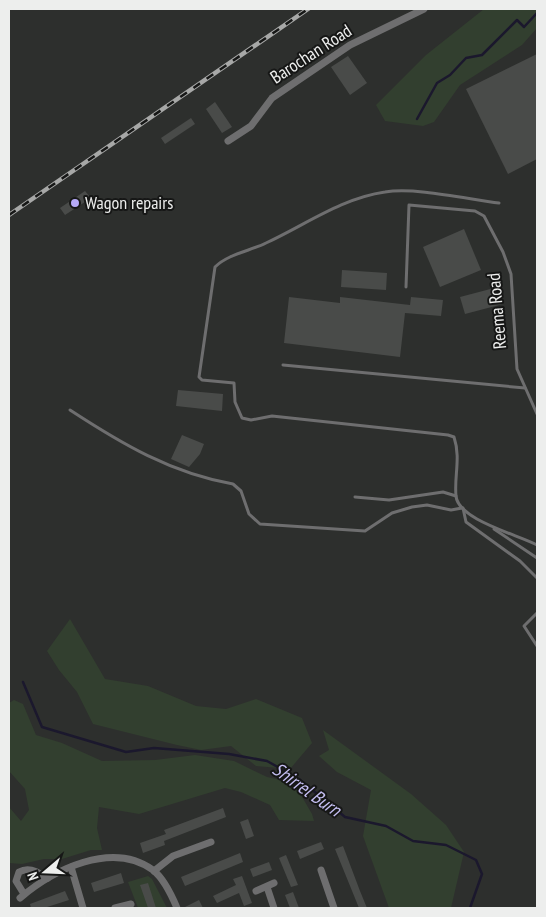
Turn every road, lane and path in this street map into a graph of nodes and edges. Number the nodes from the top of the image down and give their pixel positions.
1 (424, 9) edge
2 (228, 141) dead end
3 (499, 203) dead end
4 (406, 287) dead end
5 (283, 366) dead end
6 (526, 388) junction
7 (70, 410) dead end
8 (537, 414) edge
9 (456, 496) junction
10 (355, 497) dead end
11 (463, 508) junction
12 (487, 525) junction
13 (537, 545) edge
14 (537, 558) edge
15 (537, 578) edge
16 (537, 613) edge
17 (537, 646) edge
18 (210, 842) dead end
19 (71, 867) junction
20 (321, 870) dead end
21 (154, 871) junction
22 (48, 878) junction
23 (256, 891) dead end
24 (131, 904) dead end
25 (83, 908) edge
26 (115, 908) edge
27 (177, 908) edge
28 (274, 908) edge
29 (334, 908) edge

1 - 2 street, Barochan Road
3 - 9 lane
4 - 6 lane, Reema Road
5 - 6 lane
6 - 8 lane, Reema Road
7 - 11 lane
9 - 10 lane
9 - 11 lane
11 - 12 lane
11 - 15 lane
12 - 13 lane
12 - 14 lane
16 - 17 lane
18 - 21 street
19 - 21 street
19 - 22 street
19 - 25 street
20 - 29 street
21 - 27 street
22 - 22 street
23 - 28 street
24 - 26 street

